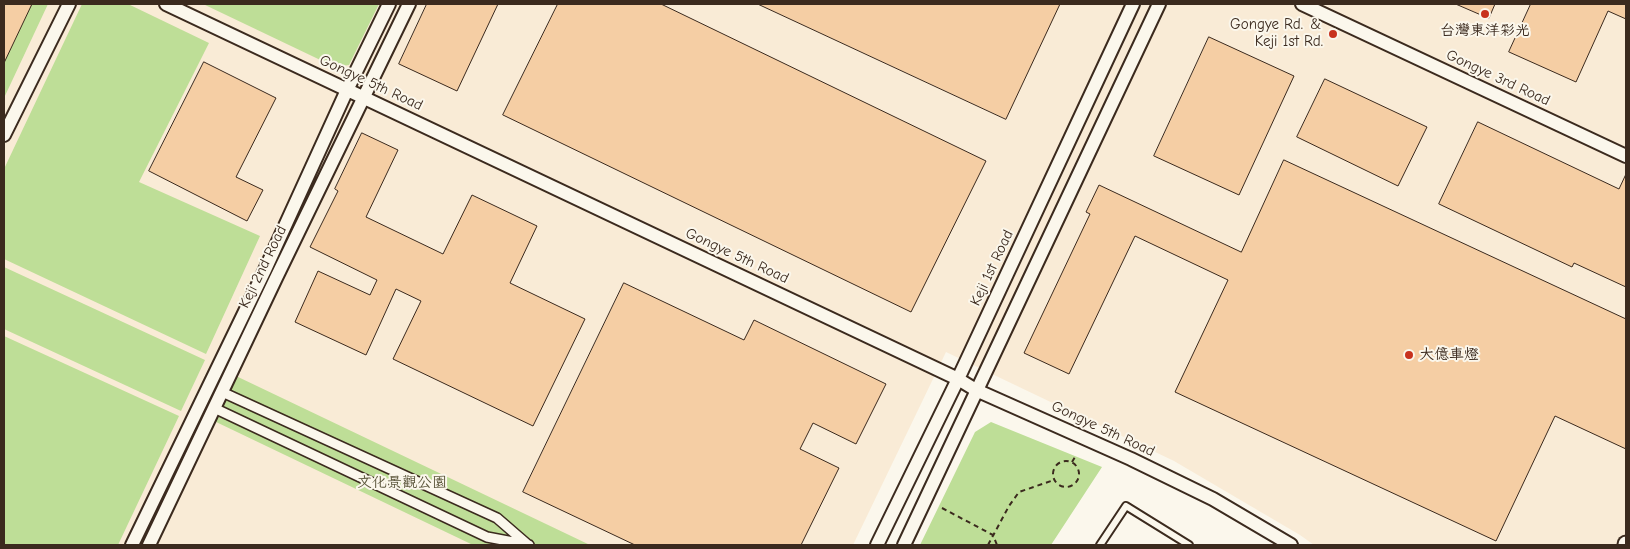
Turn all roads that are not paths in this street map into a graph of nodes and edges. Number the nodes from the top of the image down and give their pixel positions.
1 (70, 4) edge
2 (166, 4) edge
3 (389, 4) edge
4 (409, 4) edge
5 (1133, 4) edge
6 (1159, 4) edge
7 (1302, 4) edge
8 (347, 90) junction
9 (364, 98) junction
10 (4, 136) edge
11 (1626, 156) edge
12 (958, 379) junction
13 (976, 390) junction
14 (222, 392) junction
15 (214, 408) junction
16 (132, 545) edge
17 (150, 545) edge
18 (528, 545) edge
19 (877, 545) edge
20 (904, 545) edge
21 (1100, 545) edge
22 (1189, 545) edge
23 (1291, 545) edge

1 - 10 street
2 - 8 street, Gongye 5th Road
3 - 8 street, Keji 2nd Road
4 - 9 street, Keji 2nd Road
5 - 12 street, Keji 1st Road
6 - 13 street
7 - 11 street, Gongye 3rd Road
8 - 9 street, Gongye 5th Road
8 - 16 street, Keji 2nd Road
9 - 12 street, Gongye 5th Road
9 - 14 street, Keji 2nd Road
12 - 13 street, Gongye 5th Road
12 - 19 street, Keji 1st Road
13 - 20 street
13 - 23 street, Gongye 5th Road
14 - 15 street, Keji 2nd Road
14 - 18 street
15 - 17 street, Keji 2nd Road
15 - 18 street
21 - 22 lane

